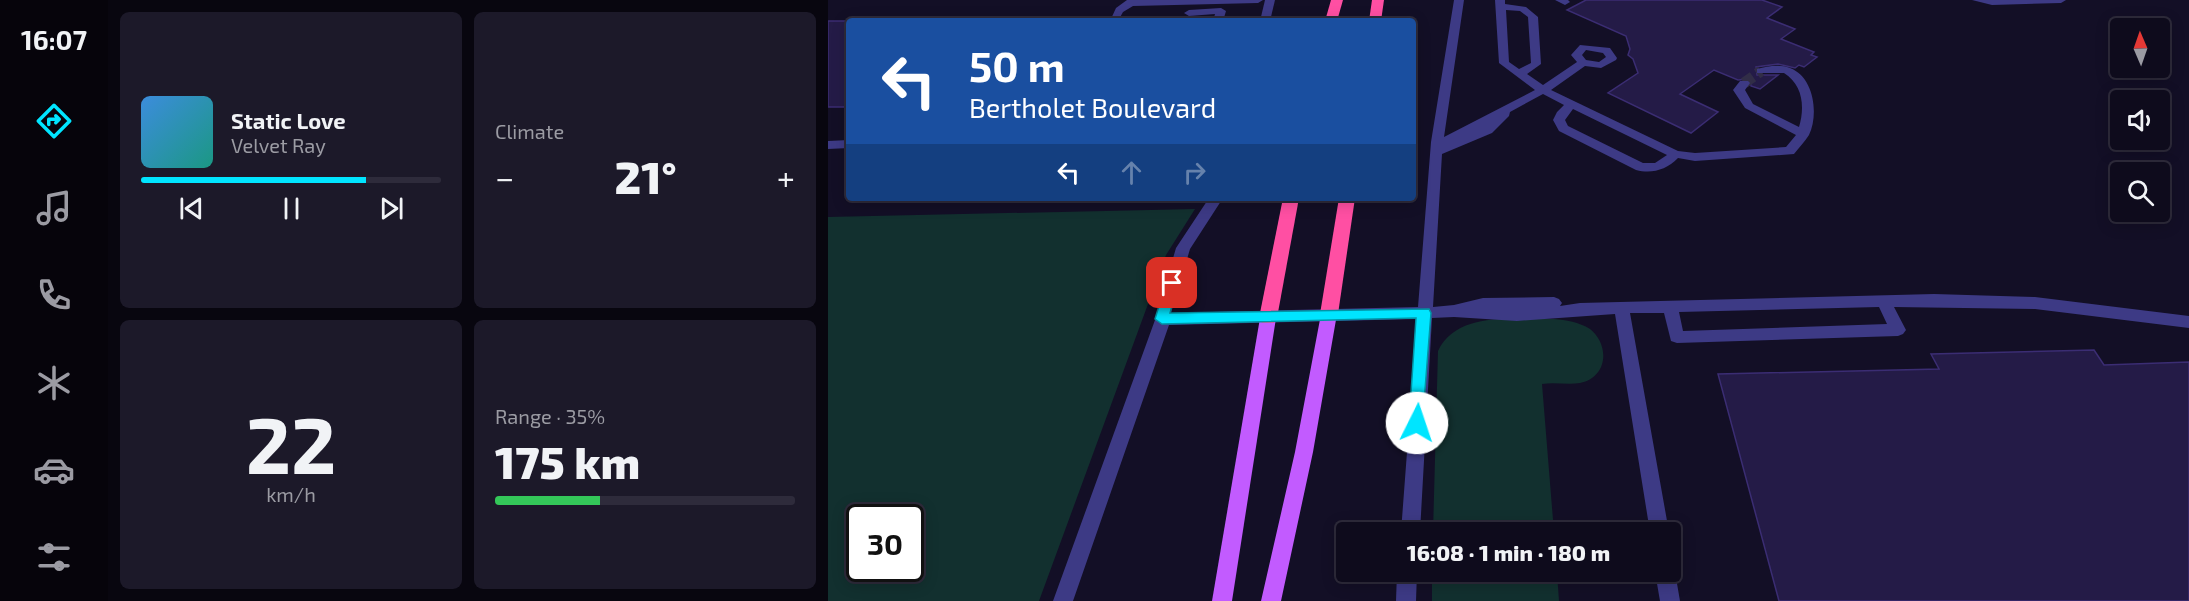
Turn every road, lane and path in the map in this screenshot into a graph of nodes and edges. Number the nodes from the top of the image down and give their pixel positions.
1 (1258, 0) edge
2 (1269, 0) edge
3 (1336, 0) edge
4 (1378, 0) edge
5 (1459, 0) edge
6 (1977, 0) edge
7 (2061, 0) edge
8 (1193, 1) edge
9 (1132, 2) edge
10 (1500, 4) edge
11 (1187, 17) edge
12 (1115, 18) edge
13 (1219, 18) edge
14 (1266, 18) edge
15 (1332, 18) edge
16 (1375, 18) edge
17 (1583, 63) dead end
18 (1761, 71) tunnel mouth
19 (1518, 74) junction
20 (1744, 83) dead end
21 (1543, 90) junction
22 (1572, 104) junction
23 (1803, 134) junction
24 (846, 144) edge
25 (828, 145) edge
26 (1437, 147) junction
27 (1675, 154) junction
28 (1214, 201) edge
29 (1290, 201) edge
30 (1347, 201) edge
31 (1884, 302) junction
32 (1671, 308) junction
33 (1622, 309) junction
34 (1424, 313) junction
35 (1329, 314) junction
36 (1268, 318) junction
37 (1163, 319) junction
38 (2189, 322) edge
39 (1411, 522) edge
40 (1657, 522) edge
41 (1407, 582) edge
42 (1667, 582) edge
43 (1063, 601) edge
44 (1222, 601) edge
45 (1271, 601) edge
46 (1406, 601) edge
47 (1670, 601) edge

1 - 8 street
2 - 14 street
3 - 15 highway
4 - 16 highway
5 - 26 street
6 - 7 street
8 - 9 street
8 - 11 street
9 - 12 street
10 - 19 street
10 - 19 street
11 - 13 street
17 - 21 street
18 - 23 street
19 - 21 street
20 - 23 street
21 - 22 street
21 - 26 street
22 - 27 street
22 - 27 street
23 - 27 street
24 - 25 street
26 - 34 street
28 - 37 street
29 - 36 highway
30 - 35 highway
31 - 32 street
31 - 32 street
31 - 38 street
32 - 33 street
33 - 34 street
33 - 40 street
34 - 35 street
34 - 39 street
35 - 36 street
35 - 45 main road
36 - 37 street
36 - 44 main road
37 - 43 street
41 - 46 street
42 - 47 street

